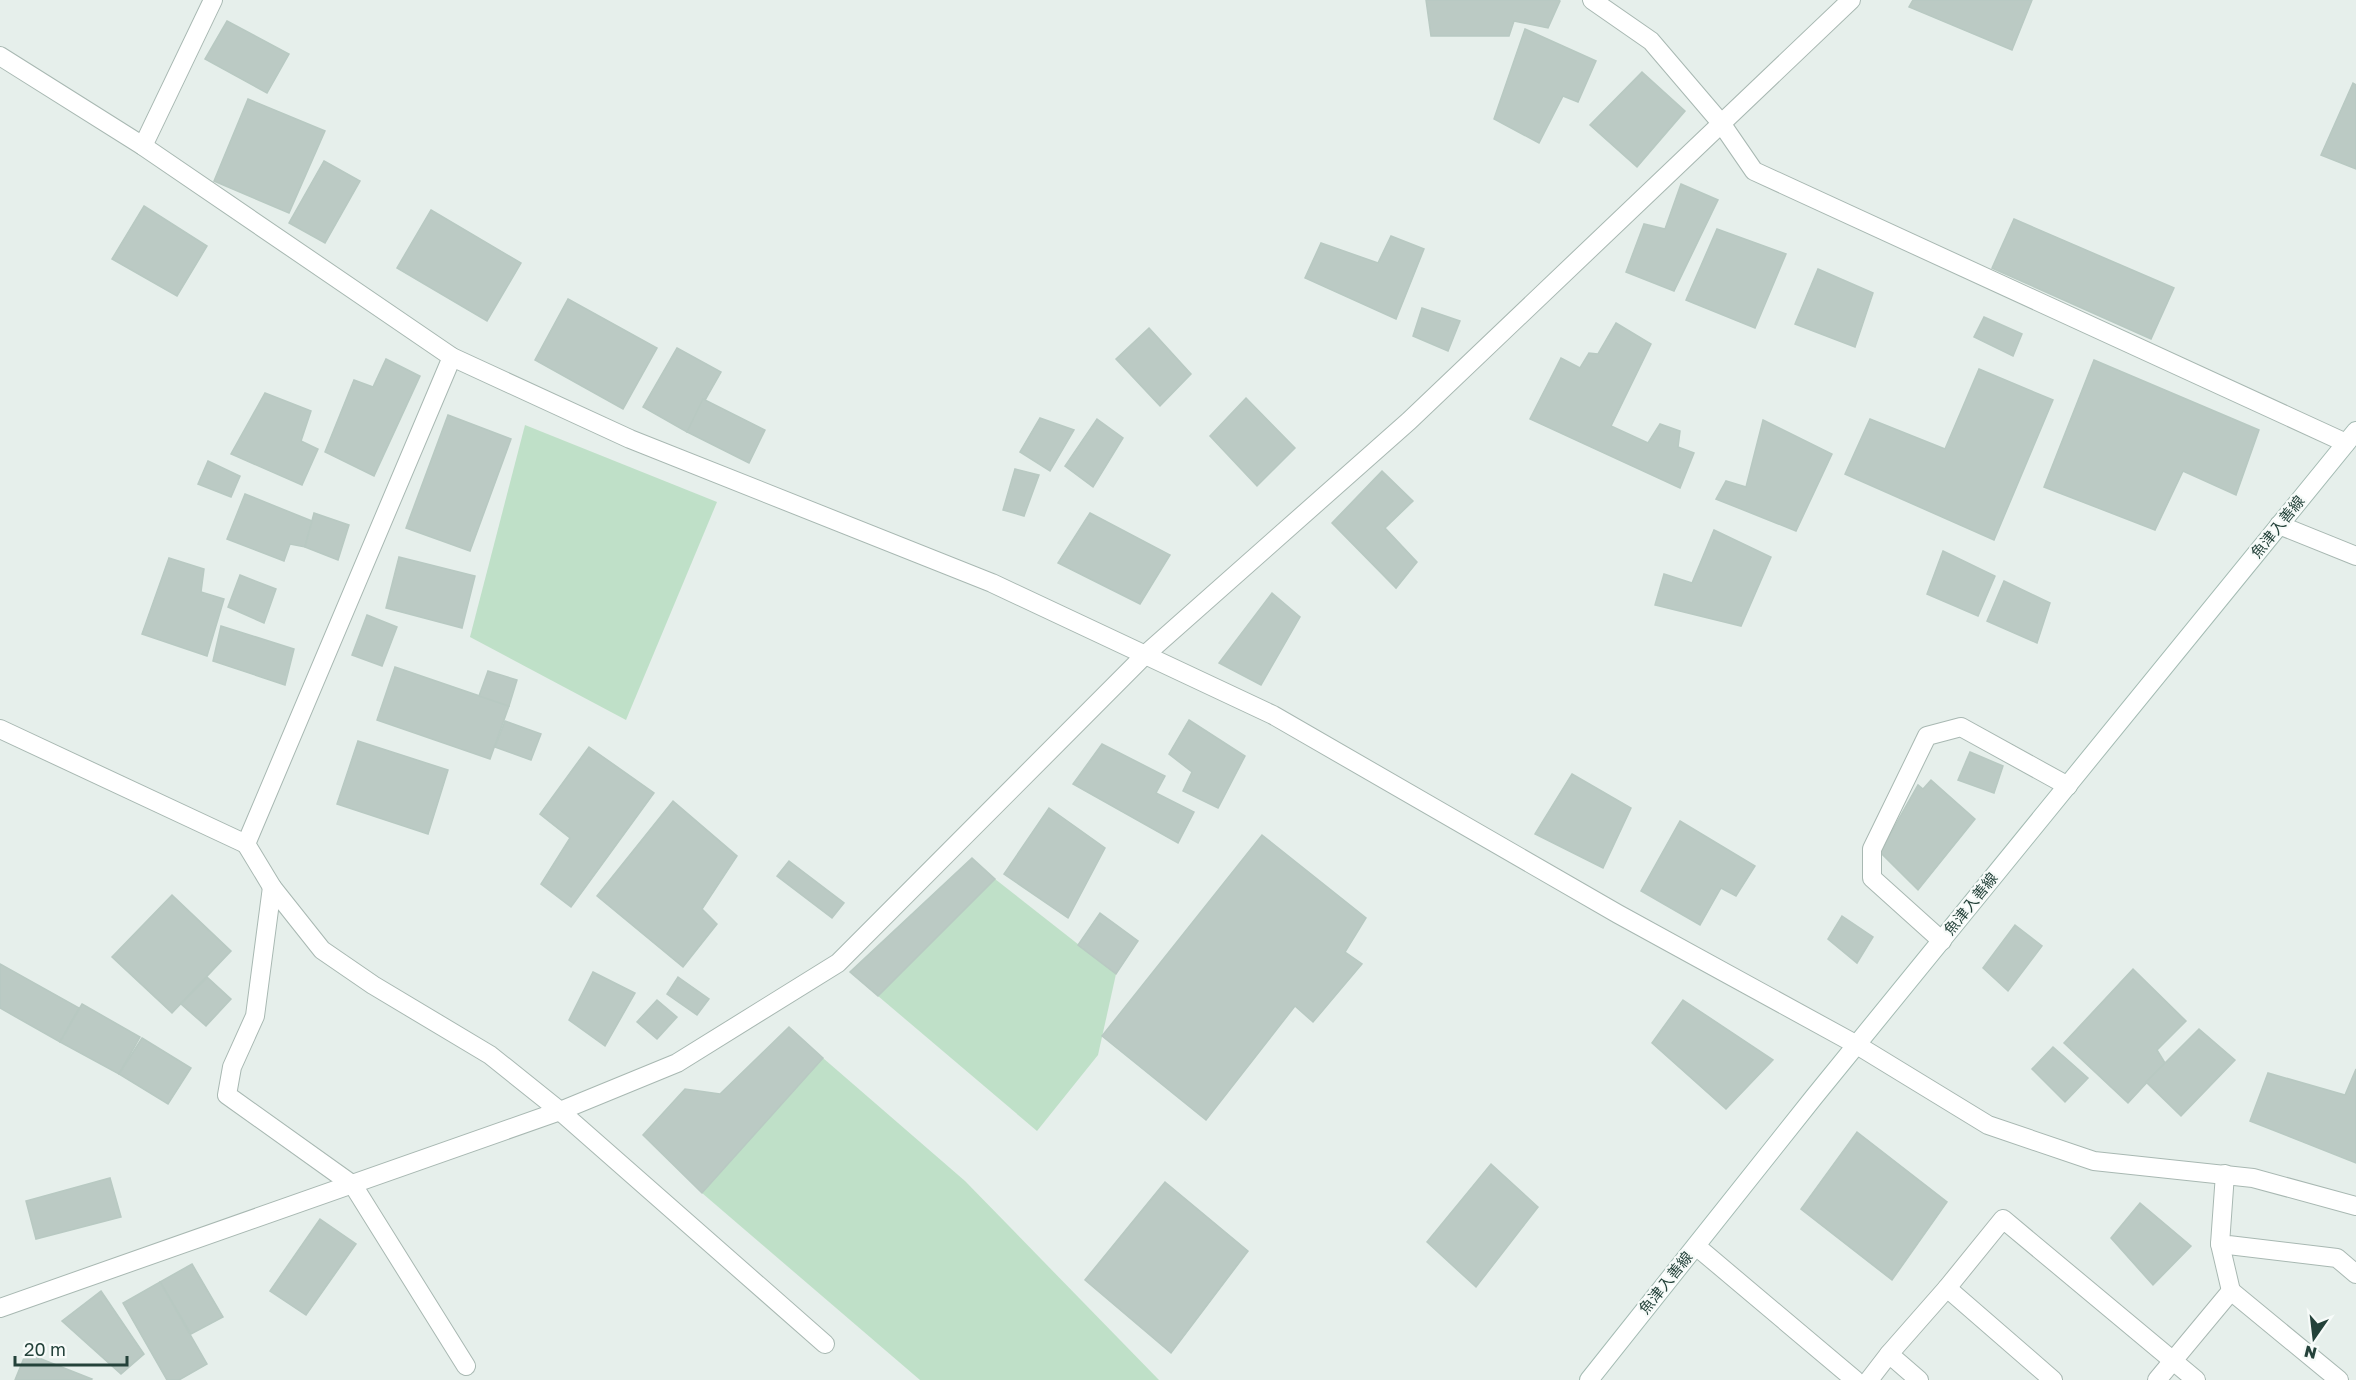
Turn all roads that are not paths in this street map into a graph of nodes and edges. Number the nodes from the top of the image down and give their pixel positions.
1 (213, 0) edge
2 (1593, 0) edge
3 (1851, 0) edge
4 (0, 56) edge
5 (1721, 123) junction
6 (143, 146) junction
7 (452, 357) junction
8 (2353, 441) edge
9 (2279, 525) junction
10 (2356, 556) edge
11 (1146, 654) junction
12 (0, 729) edge
13 (2068, 786) junction
14 (246, 844) junction
15 (272, 887) junction
16 (1942, 940) junction
17 (1857, 1045) junction
18 (560, 1112) junction
19 (2225, 1174) junction
20 (353, 1185) junction
21 (2356, 1206) edge
22 (2220, 1244) junction
23 (1696, 1246) junction
24 (2356, 1274) edge
25 (1947, 1288) junction
26 (2231, 1291) junction
27 (0, 1308) edge
28 (825, 1344) dead end
29 (1889, 1354) junction
30 (2173, 1361) junction
31 (466, 1366) dead end
32 (1589, 1380) edge
33 (1855, 1380) edge
34 (1869, 1380) edge
35 (1919, 1380) edge
36 (2053, 1380) edge
37 (2157, 1380) edge
38 (2196, 1380) edge
39 (2339, 1380) edge

1 - 6 street
2 - 5 street
3 - 5 street
4 - 6 street
5 - 8 street
5 - 11 street
6 - 7 street
7 - 11 street
7 - 14 street
8 - 9 street, 魚津入善線
9 - 10 street
9 - 13 street, 魚津入善線
11 - 17 street
11 - 18 street
12 - 14 street
13 - 16 street, 魚津入善線
13 - 16 street
14 - 15 street
15 - 18 street
15 - 20 street
16 - 17 street, 魚津入善線
17 - 19 street
17 - 23 street, 魚津入善線
18 - 20 street
18 - 28 street
19 - 21 street
19 - 22 street
20 - 27 street
20 - 31 street
22 - 24 street
22 - 26 street
23 - 32 street, 魚津入善線
23 - 33 street
25 - 29 street
25 - 30 street
25 - 36 street
26 - 30 street
26 - 39 street
29 - 34 street
29 - 35 street
30 - 37 street
30 - 38 street

